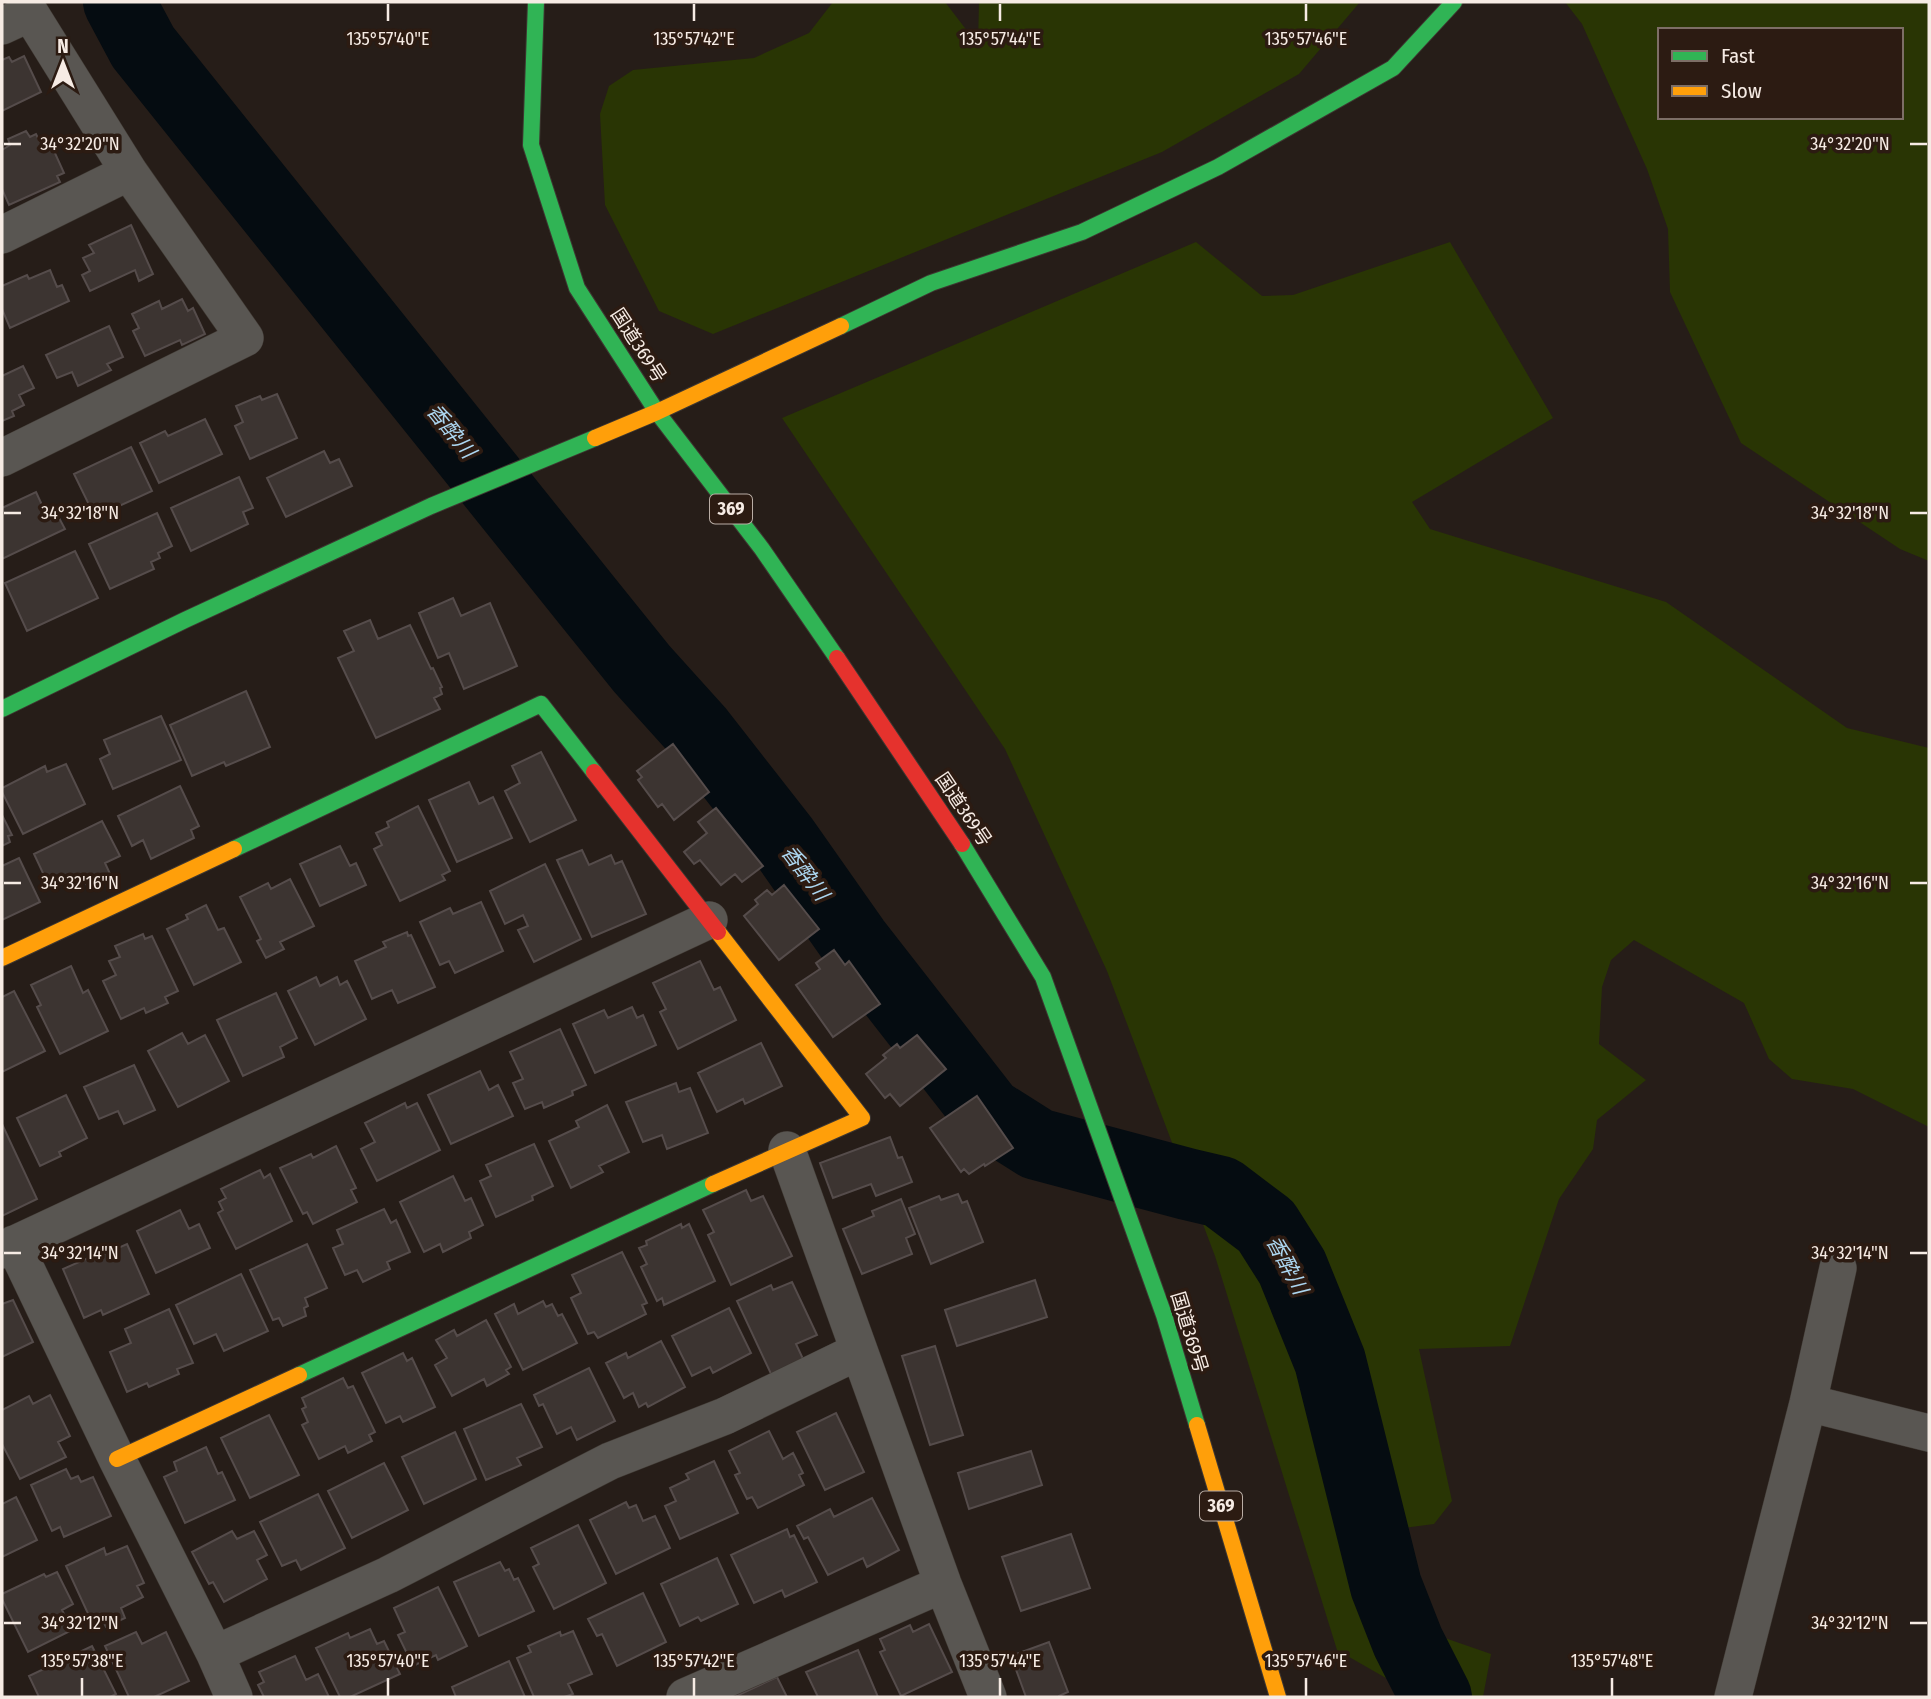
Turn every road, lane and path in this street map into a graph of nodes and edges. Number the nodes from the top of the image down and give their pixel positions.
1 (536, 2) edge
2 (1454, 2) edge
3 (2, 26) edge
4 (130, 172) junction
5 (2, 234) edge
6 (657, 412) junction
7 (2, 457) edge
8 (2, 709) edge
9 (709, 920) junction
10 (2, 958) edge
11 (787, 1150) junction
12 (8, 1247) edge
13 (1838, 1268) dead end
14 (859, 1351) junction
15 (1808, 1403) junction
16 (1929, 1433) edge
17 (117, 1459) junction
18 (943, 1584) junction
19 (215, 1654) junction
20 (234, 1697) edge
21 (685, 1697) edge
22 (988, 1697) edge
23 (1278, 1697) edge
24 (1732, 1697) edge

1 - 6 main road, 国道369号 / 369
2 - 6 main road
3 - 4 street
4 - 5 street
4 - 7 street
6 - 8 main road
6 - 23 main road, 国道369号 / 369
9 - 10 main road
9 - 11 main road
9 - 12 street
11 - 14 street
11 - 17 main road
12 - 17 street
13 - 15 street
14 - 18 street
14 - 19 street
15 - 16 street
15 - 24 street
17 - 19 street
18 - 21 street
18 - 22 street
19 - 20 street

